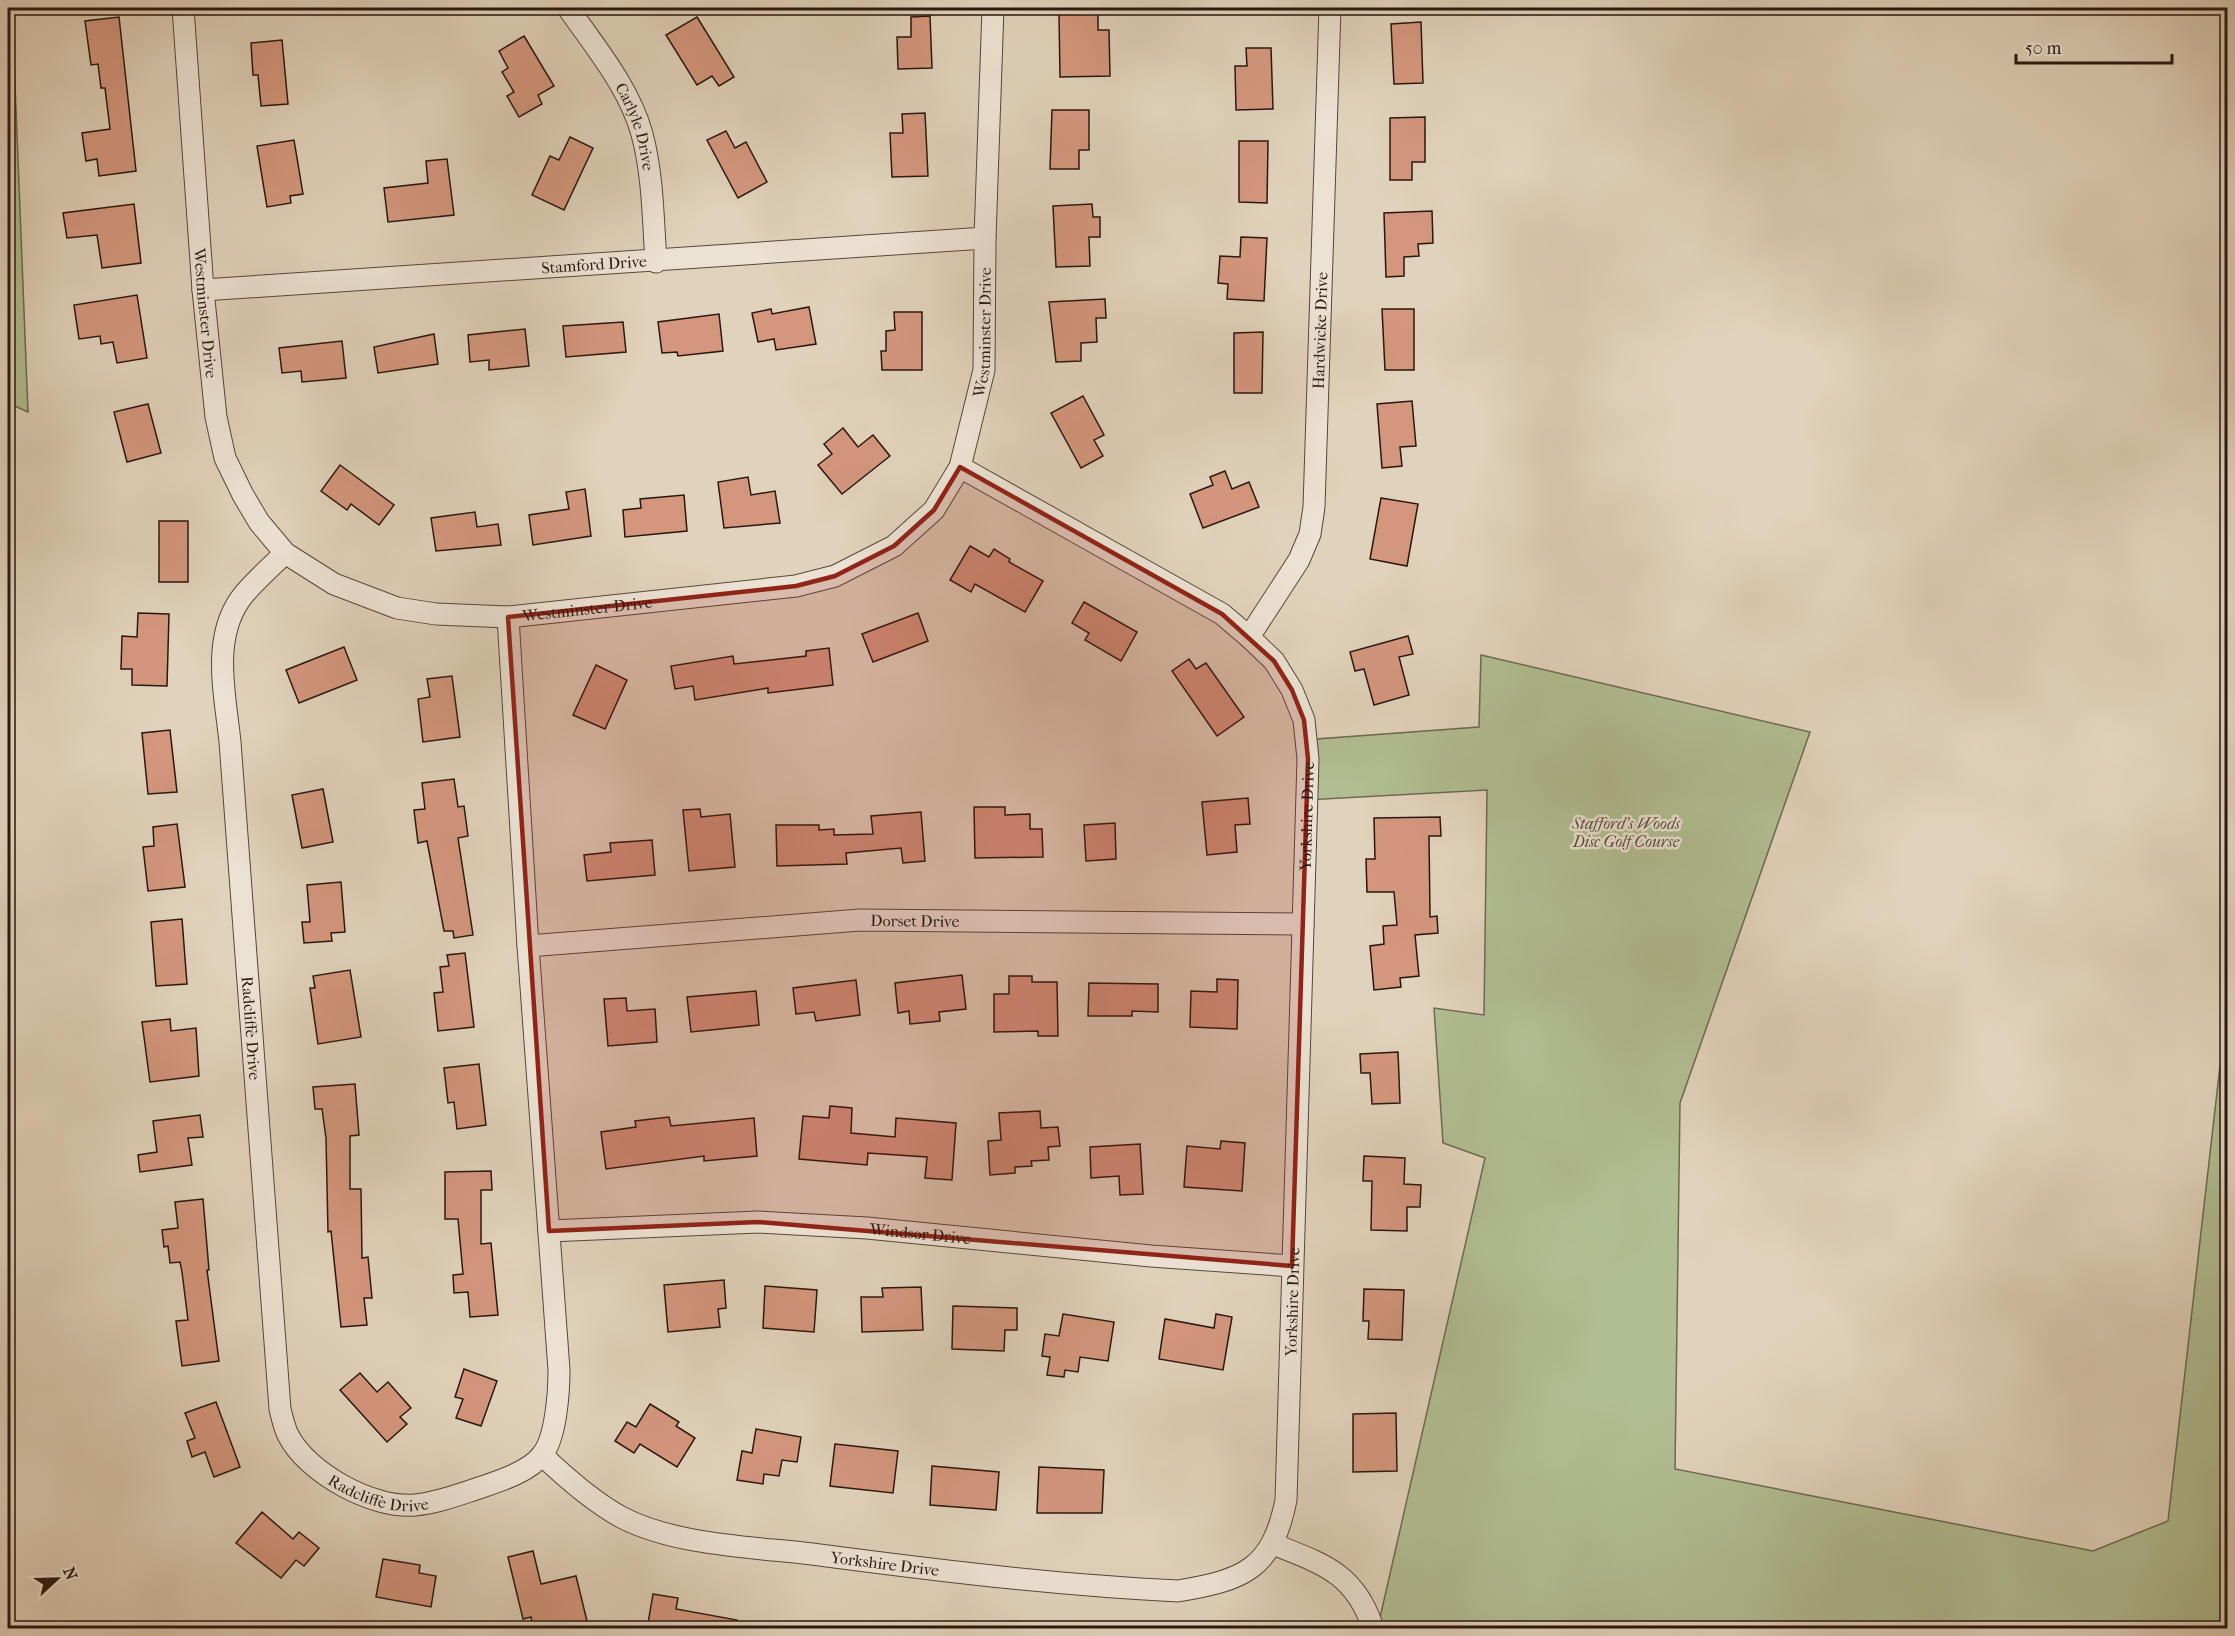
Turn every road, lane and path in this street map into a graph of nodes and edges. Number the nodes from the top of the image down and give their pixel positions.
1 (183, 8) edge
2 (568, 8) edge
3 (993, 8) edge
4 (1330, 8) edge
5 (985, 238) junction
6 (656, 262) junction
7 (202, 290) junction
8 (960, 468) junction
9 (285, 553) junction
10 (508, 617) junction
11 (1249, 637) junction
12 (1303, 924) junction
13 (528, 946) junction
14 (549, 1231) junction
15 (1292, 1266) junction
16 (543, 1455) junction
17 (1273, 1544) junction
18 (1374, 1629) edge

1 - 7 street, Westminster Drive
2 - 6 street, Carlyle Drive
3 - 5 street, Westminster Drive
4 - 11 street, Hardwicke Drive
5 - 6 street, Stamford Drive
5 - 8 street, Westminster Drive
6 - 7 street, Stamford Drive
7 - 9 street, Westminster Drive
8 - 10 street, Westminster Drive
8 - 11 street, Yorkshire Drive
9 - 10 street, Westminster Drive
9 - 16 street, Radcliffe Drive
10 - 13 street
11 - 12 street, Yorkshire Drive
12 - 13 street, Dorset Drive
12 - 15 street, Yorkshire Drive
13 - 14 street
14 - 15 street, Windsor Drive
14 - 16 street
15 - 17 street, Yorkshire Drive
16 - 17 street, Yorkshire Drive
17 - 18 street

